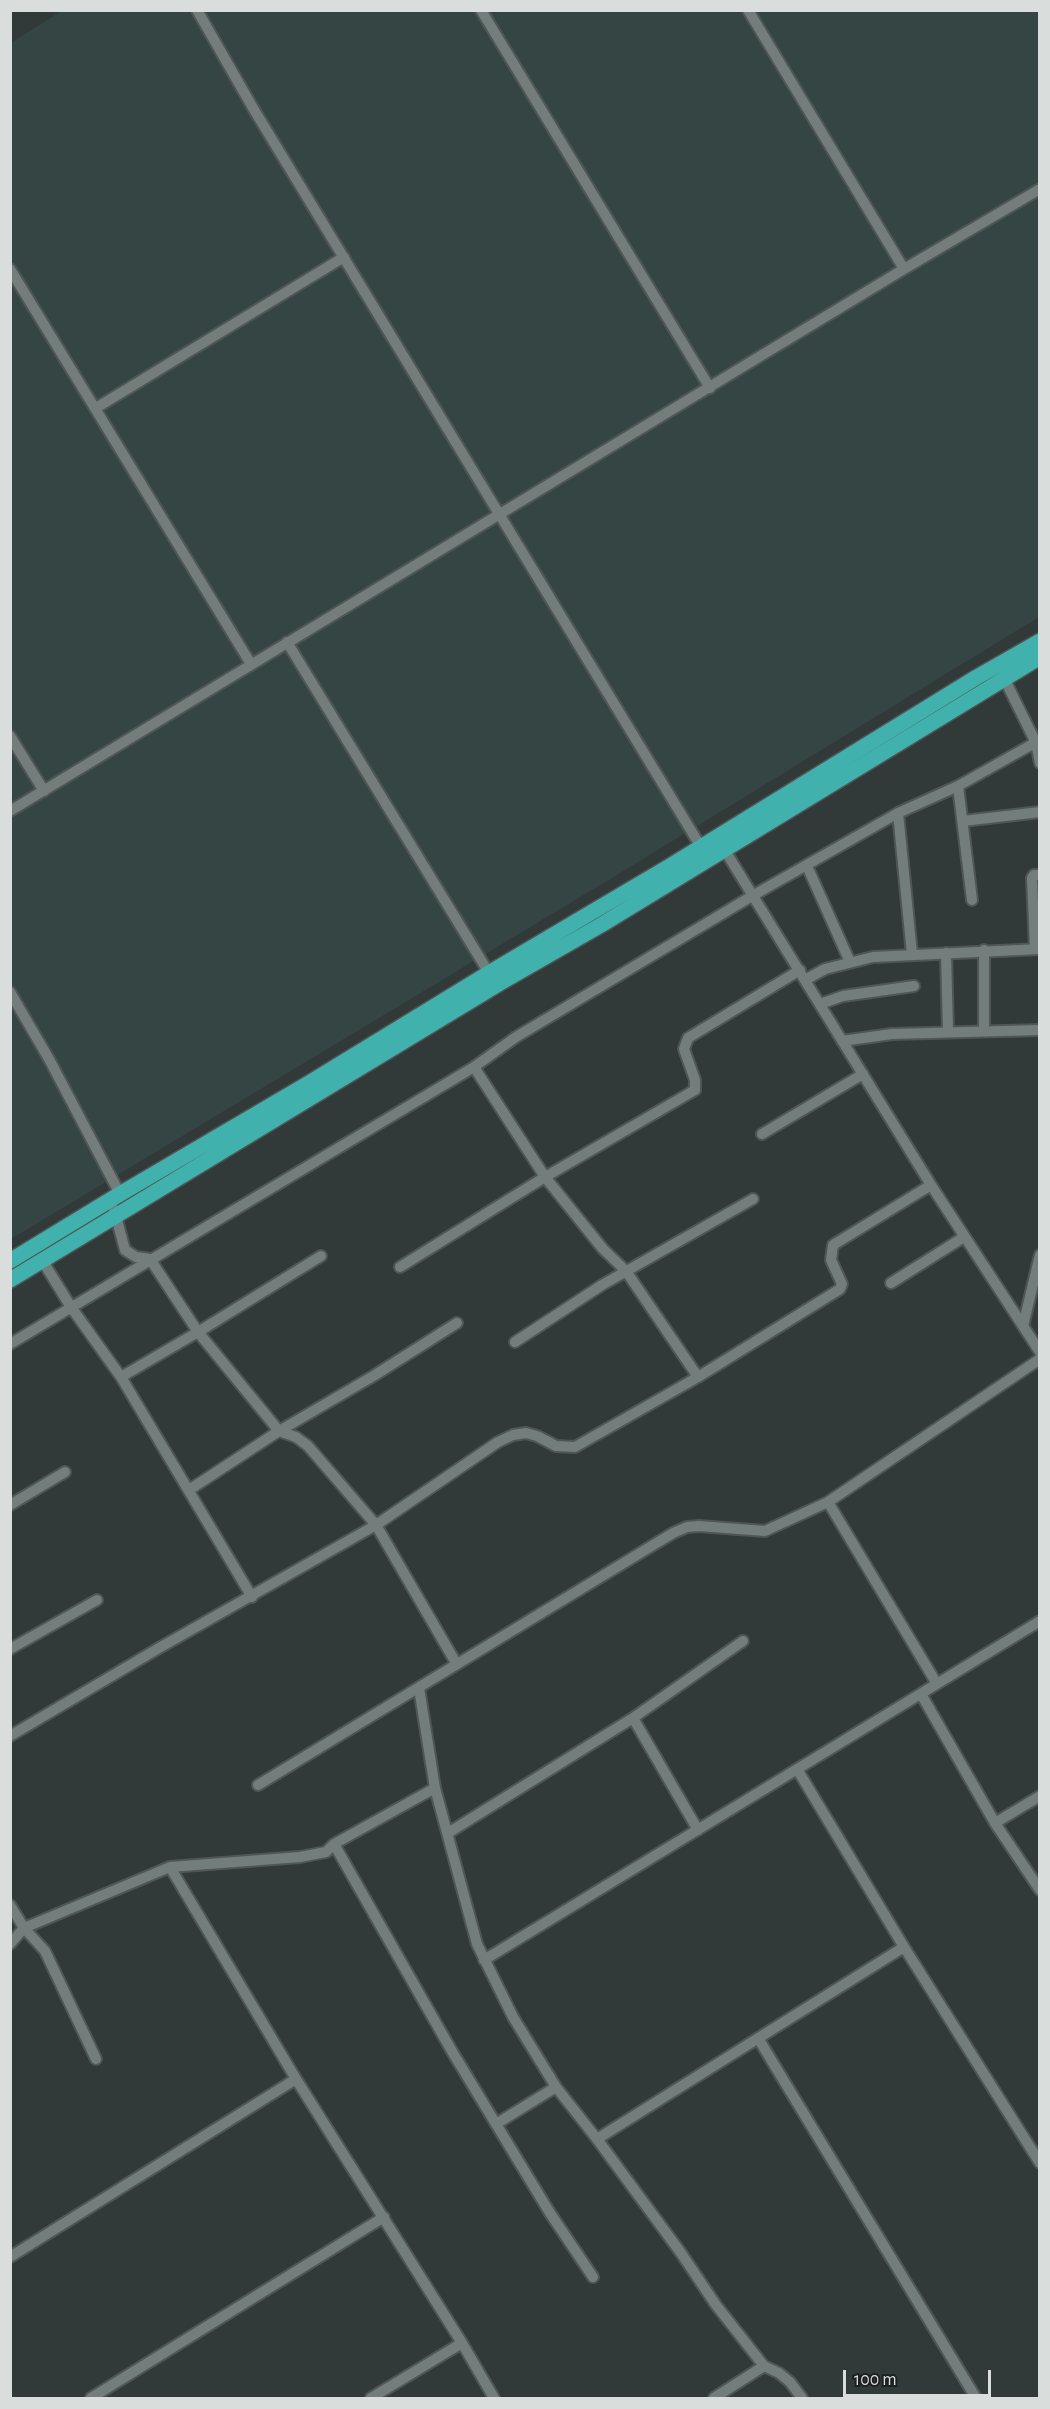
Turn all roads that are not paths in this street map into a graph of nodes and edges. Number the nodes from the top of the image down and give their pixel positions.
1 (196, 10) edge
2 (481, 10) edge
3 (748, 10) edge
4 (1040, 189) edge
5 (344, 257) junction
6 (10, 268) edge
7 (904, 269) junction
8 (710, 388) junction
9 (96, 408) junction
10 (500, 515) junction
11 (1040, 641) edge
12 (287, 642) junction
13 (1040, 657) edge
14 (251, 664) junction
15 (1004, 678) junction
16 (10, 736) edge
17 (1038, 742) edge
18 (1040, 763) edge
19 (958, 786) junction
20 (44, 791) junction
21 (10, 811) edge
22 (1040, 812) edge
23 (898, 813) junction
24 (963, 821) junction
25 (721, 843) junction
26 (701, 847) junction
27 (807, 866) junction
28 (1040, 875) edge
29 (752, 896) junction
30 (972, 900) dead end
31 (1037, 949) edge
32 (984, 950) junction
33 (946, 953) junction
34 (912, 954) junction
35 (850, 962) junction
36 (489, 972) junction
37 (802, 975) junction
38 (914, 986) dead end
39 (10, 992) edge
40 (820, 1005) junction
41 (1040, 1030) edge
42 (984, 1031) junction
43 (948, 1032) junction
44 (842, 1041) junction
45 (474, 1067) junction
46 (862, 1074) junction
47 (762, 1134) dead end
48 (545, 1177) junction
49 (931, 1185) junction
50 (753, 1199) dead end
51 (116, 1202) junction
52 (964, 1237) junction
53 (1040, 1255) edge
54 (321, 1256) dead end
55 (150, 1259) junction
56 (42, 1260) junction
57 (10, 1261) edge
58 (400, 1267) dead end
59 (626, 1270) junction
60 (1037, 1275) edge
61 (10, 1280) edge
62 (891, 1283) dead end
63 (71, 1307) junction
64 (1026, 1311) junction
65 (1040, 1312) edge
66 (457, 1323) dead end
67 (1023, 1326) junction
68 (198, 1332) junction
69 (515, 1342) dead end
70 (10, 1344) edge
71 (1040, 1352) edge
72 (1040, 1359) edge
73 (121, 1377) junction
74 (698, 1377) junction
75 (279, 1431) junction
76 (65, 1472) dead end
77 (189, 1490) junction
78 (828, 1502) junction
79 (10, 1505) edge
80 (376, 1525) junction
81 (252, 1597) junction
82 (97, 1600) dead end
83 (1040, 1622) edge
84 (743, 1641) dead end
85 (10, 1649) edge
86 (456, 1663) junction
87 (937, 1684) junction
88 (419, 1688) junction
89 (921, 1694) junction
90 (633, 1718) junction
91 (10, 1736) edge
92 (797, 1769) junction
93 (258, 1785) dead end
94 (435, 1788) junction
95 (1040, 1796) edge
96 (995, 1823) junction
97 (698, 1830) junction
98 (448, 1833) junction
99 (334, 1844) junction
100 (170, 1867) junction
101 (1040, 1890) edge
102 (10, 1905) edge
103 (24, 1928) junction
104 (10, 1944) edge
105 (904, 1947) junction
106 (484, 1960) junction
107 (758, 2038) junction
108 (96, 2059) dead end
109 (296, 2079) junction
110 (556, 2087) junction
111 (496, 2124) junction
112 (597, 2139) junction
113 (1040, 2163) edge
114 (384, 2217) junction
115 (10, 2257) edge
116 (593, 2277) dead end
117 (462, 2343) junction
118 (764, 2366) junction
119 (92, 2398) edge
120 (371, 2398) edge
121 (494, 2398) edge
122 (714, 2398) edge
123 (802, 2398) edge
124 (976, 2398) edge

1 - 5 street
2 - 8 street
3 - 7 street
4 - 7 street
5 - 9 street
5 - 10 street
6 - 9 street
7 - 8 street
8 - 10 street
9 - 14 street
10 - 12 street
10 - 26 street
11 - 25 main road
12 - 14 street
12 - 36 street
13 - 15 main road
14 - 20 street
15 - 17 street
15 - 25 main road
16 - 20 street
17 - 18 street
17 - 19 street
19 - 23 street
19 - 24 street
20 - 21 street
22 - 24 street
23 - 27 street
23 - 34 street
24 - 30 street
25 - 26 main road
25 - 29 street
25 - 51 main road
26 - 36 main road
27 - 29 street
27 - 35 street
28 - 31 street
29 - 37 street
29 - 45 street
31 - 32 street
32 - 33 street
32 - 42 street
33 - 34 street
33 - 43 street
34 - 35 street
35 - 37 street
36 - 51 main road
37 - 40 street
37 - 48 street
38 - 40 street
39 - 51 street
40 - 44 street
41 - 42 street
42 - 43 street
43 - 44 street
44 - 46 street
45 - 48 street
45 - 55 street
46 - 47 street
46 - 49 street
48 - 58 street
48 - 59 street
49 - 52 street
49 - 74 street
50 - 59 street
51 - 55 street
51 - 56 main road
51 - 57 main road
52 - 62 street
52 - 67 street
53 - 60 street
54 - 68 street
55 - 63 street
55 - 68 street
56 - 61 main road
56 - 63 street
59 - 69 street
59 - 74 street
60 - 64 street
63 - 70 street
63 - 73 street
64 - 65 street
64 - 67 street
66 - 75 street
67 - 71 street
68 - 73 street
68 - 75 street
72 - 78 street
73 - 77 street
74 - 80 street
75 - 77 street
75 - 80 street
76 - 79 street
77 - 81 street
78 - 86 street
78 - 87 street
80 - 81 street
80 - 86 street
81 - 91 street
82 - 85 street
83 - 87 street
84 - 90 street
86 - 88 street
87 - 89 street
88 - 93 street
88 - 94 street
89 - 92 street
89 - 96 street
90 - 97 street
90 - 98 street
92 - 97 street
92 - 105 street
94 - 98 street
94 - 99 street
95 - 96 street
96 - 101 street
97 - 106 street
98 - 106 street
99 - 100 street
99 - 111 street
100 - 103 street
100 - 109 street
102 - 103 street
103 - 104 street
103 - 108 street
105 - 107 street
105 - 113 street
106 - 110 street
107 - 112 street
107 - 124 street
109 - 114 street
109 - 115 street
110 - 111 street
110 - 112 street
111 - 116 street
112 - 118 street
114 - 117 street
114 - 119 street
117 - 120 street
117 - 121 street
118 - 122 street
118 - 123 street

